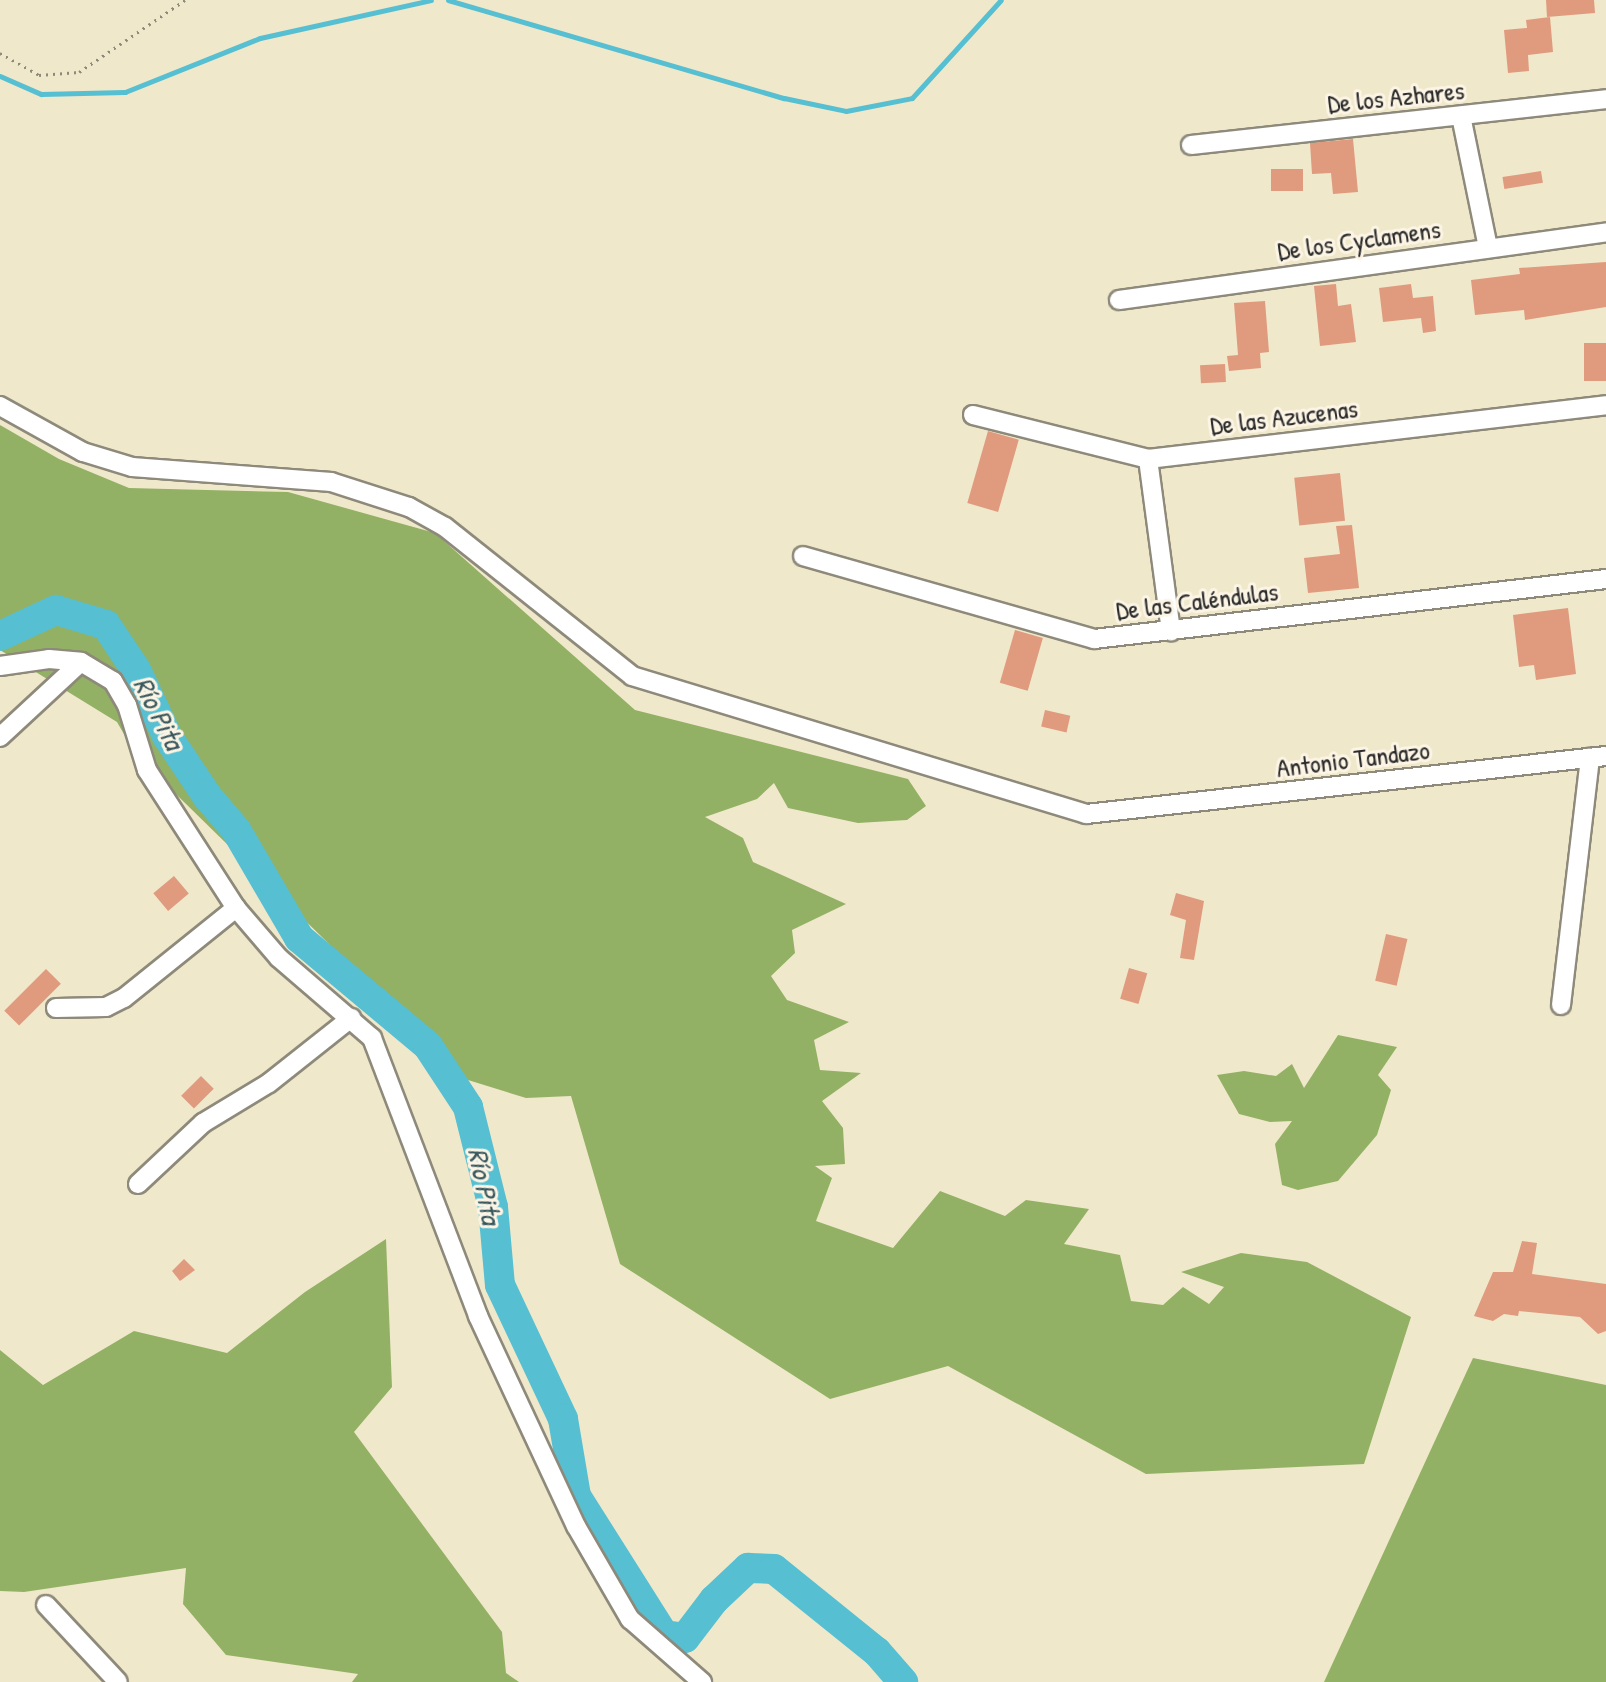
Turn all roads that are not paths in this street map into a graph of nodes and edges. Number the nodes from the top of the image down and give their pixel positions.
1 (1606, 99) edge
2 (1461, 117) junction
3 (1191, 145) dead end
4 (1606, 233) edge
5 (1488, 248) junction
6 (1119, 300) dead end
7 (1606, 405) edge
8 (0, 406) edge
9 (973, 415) dead end
10 (1148, 459) junction
11 (803, 556) dead end
12 (1606, 579) edge
13 (1171, 632) junction
14 (81, 662) junction
15 (0, 666) edge
16 (0, 737) edge
17 (1598, 757) edge
18 (236, 908) junction
19 (1561, 1005) dead end
20 (56, 1008) dead end
21 (351, 1017) junction
22 (138, 1184) dead end
23 (46, 1605) dead end
24 (118, 1682) edge
25 (702, 1682) edge

1 - 2 street, De los Azhares
2 - 3 street, De los Azhares
2 - 5 street
4 - 5 street, De los Cyclamens
5 - 6 street, De los Cyclamens
7 - 10 street, De las Azucenas
8 - 17 street, Antonio Tandazo
9 - 10 street, De las Azucenas
10 - 13 street
11 - 13 street, De las Caléndulas
12 - 13 street, De las Caléndulas
14 - 15 street
14 - 16 street
14 - 18 street
17 - 19 street
18 - 20 street
18 - 21 street
21 - 22 street
21 - 25 street
23 - 24 street

